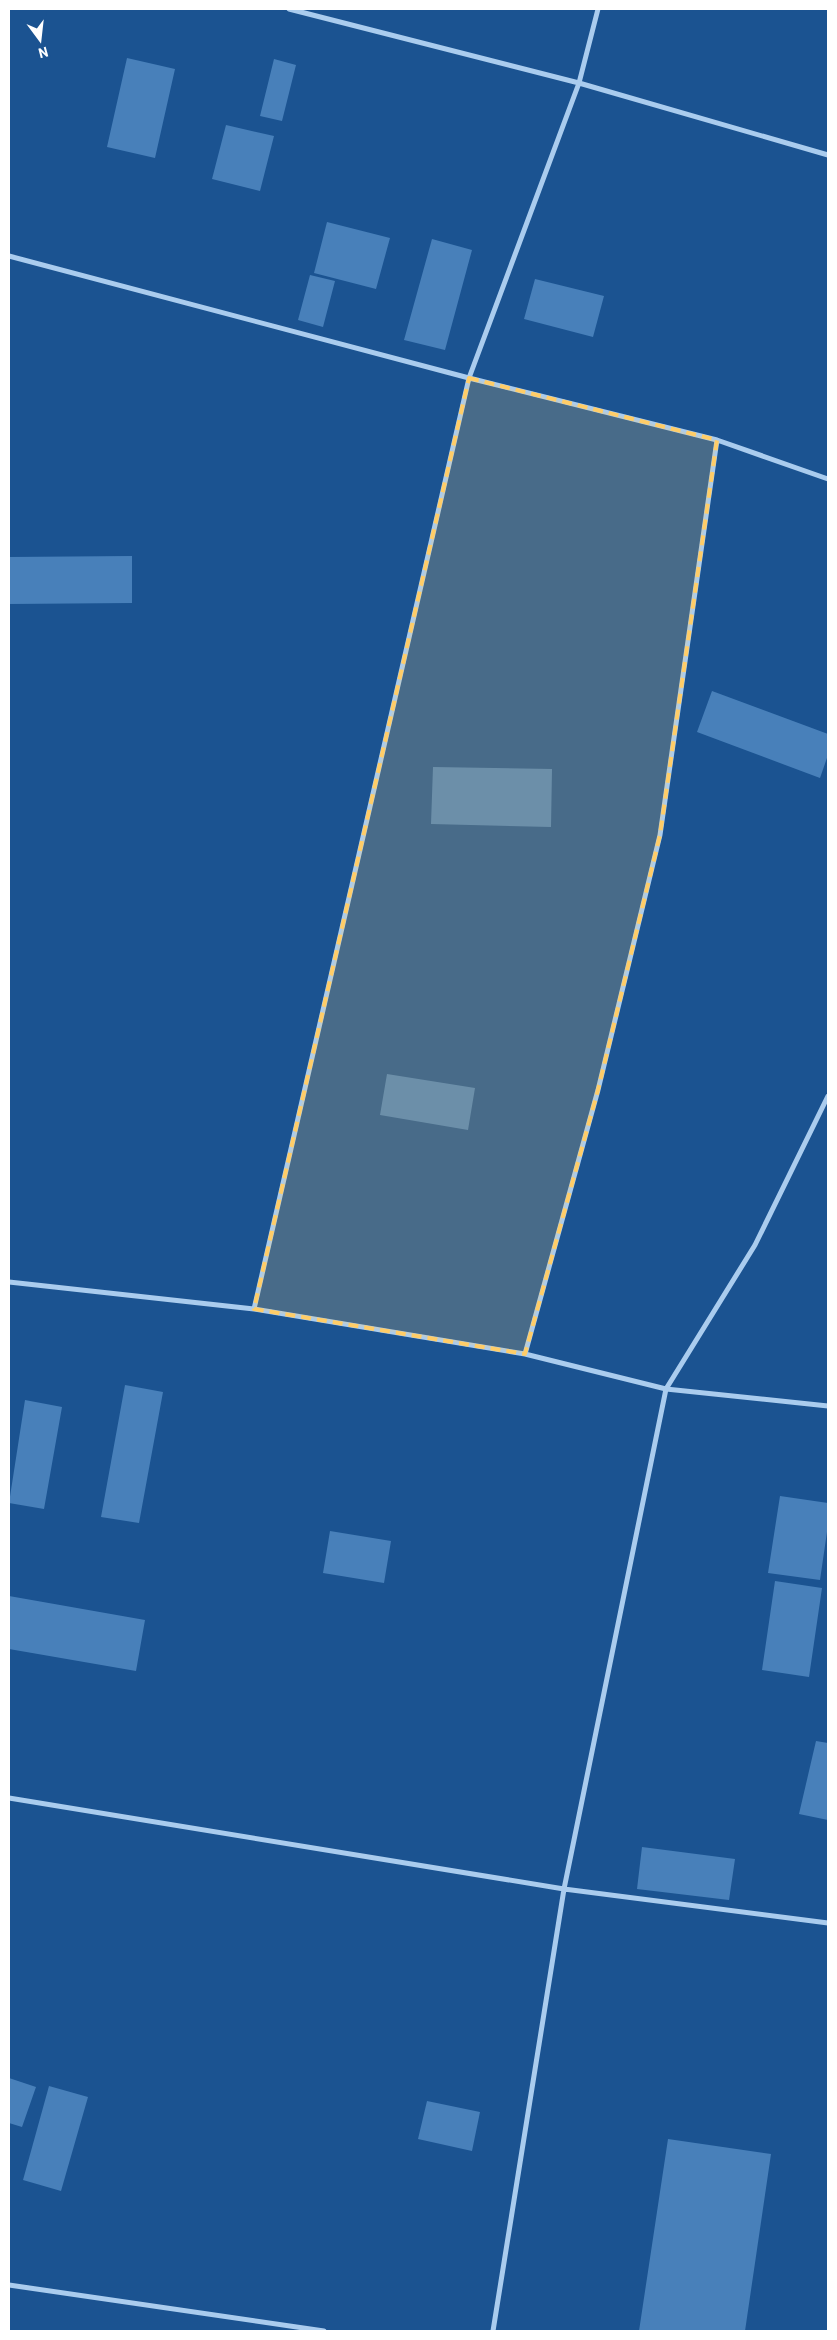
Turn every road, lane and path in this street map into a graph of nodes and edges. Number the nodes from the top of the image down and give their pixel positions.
1 (289, 9) edge
2 (598, 9) edge
3 (579, 84) junction
4 (828, 155) edge
5 (9, 256) edge
6 (469, 378) junction
7 (717, 440) junction
8 (828, 479) edge
9 (828, 1096) edge
10 (9, 1282) edge
11 (254, 1310) junction
12 (525, 1354) junction
13 (666, 1389) junction
14 (828, 1406) edge
15 (9, 1798) edge
16 (564, 1889) junction
17 (828, 1923) edge
18 (9, 2285) edge
19 (324, 2331) edge
20 (494, 2331) edge

1 - 3 street
2 - 3 street
3 - 4 street
3 - 6 street
5 - 6 street
6 - 7 street
6 - 11 street
7 - 8 street
7 - 12 street
9 - 13 street
10 - 11 street
11 - 12 street
12 - 13 street
13 - 14 street
13 - 16 street
15 - 16 street
16 - 17 street
16 - 20 street
18 - 19 street

